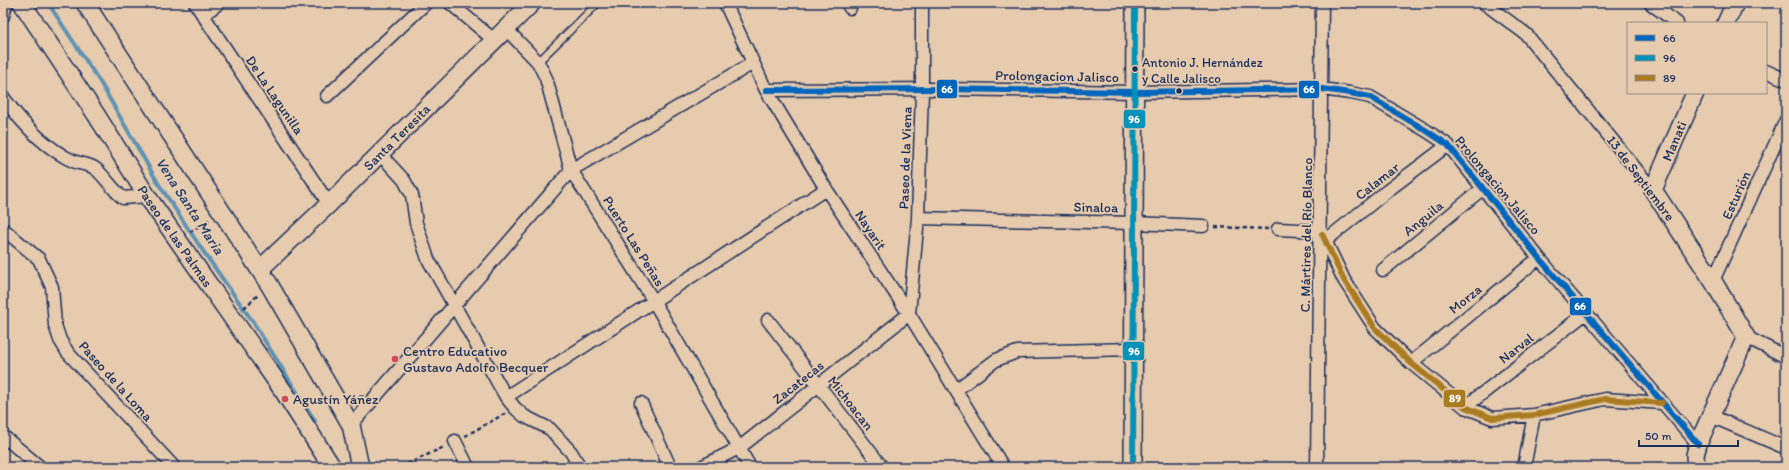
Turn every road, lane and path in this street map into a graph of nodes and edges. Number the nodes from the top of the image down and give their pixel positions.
1 (6, 3) edge
2 (22, 3) edge
3 (85, 3) edge
4 (195, 3) edge
5 (219, 3) edge
6 (426, 3) edge
7 (450, 3) edge
8 (532, 3) edge
9 (598, 3) edge
10 (725, 3) edge
11 (922, 3) edge
12 (1135, 3) edge
13 (1322, 3) edge
14 (1484, 3) edge
15 (1650, 3) edge
16 (1735, 3) edge
17 (203, 15) junction
18 (3, 16) edge
19 (1676, 22) edge
20 (1726, 22) edge
21 (500, 34) junction
22 (538, 62) junction
23 (753, 63) junction
24 (1767, 71) edge
25 (1786, 80) edge
26 (1322, 89) junction
27 (766, 90) junction
28 (922, 90) junction
29 (1134, 92) junction
30 (1695, 94) edge
31 (327, 96) dead end
32 (3, 97) edge
33 (1786, 120) edge
34 (1448, 145) junction
35 (380, 154) junction
36 (571, 170) junction
37 (826, 189) junction
38 (1482, 189) junction
39 (1653, 190) junction
40 (147, 196) junction
41 (329, 204) junction
42 (918, 218) junction
43 (209, 220) dead end
44 (1134, 223) junction
45 (1203, 226) joint
46 (3, 228) edge
47 (1278, 229) joint
48 (186, 234) dead end
49 (1323, 236) junction
50 (1539, 258) junction
51 (260, 269) junction
52 (1383, 270) dead end
53 (1713, 282) junction
54 (255, 297) dead end
55 (653, 300) junction
56 (454, 304) junction
57 (240, 311) dead end
58 (1586, 313) junction
59 (909, 314) junction
60 (768, 320) dead end
61 (1746, 337) junction
62 (1132, 349) junction
63 (1786, 356) edge
64 (1411, 363) junction
65 (818, 386) junction
66 (956, 390) junction
67 (506, 397) junction
68 (641, 403) dead end
69 (1662, 404) junction
70 (1465, 407) junction
71 (1534, 415) junction
72 (1711, 416) junction
73 (351, 425) junction
74 (3, 436) edge
75 (455, 442) dead end
76 (1698, 444) junction
77 (739, 448) junction
78 (1786, 448) edge
79 (40, 467) edge
80 (174, 467) edge
81 (332, 467) edge
82 (360, 467) edge
83 (468, 467) edge
84 (580, 467) edge
85 (670, 467) edge
86 (701, 467) edge
87 (750, 467) edge
88 (882, 467) edge
89 (1003, 467) edge
90 (1133, 467) edge
91 (1317, 467) edge
92 (1524, 467) edge
93 (1696, 467) edge

1 - 18 street
2 - 40 street, Paseo de las Palmas
3 - 51 street
4 - 17 street, De La Lagunilla
5 - 17 street
6 - 31 street
7 - 21 street, Puerto Las Peñas
8 - 21 street, Santa Teresita
9 - 22 lane
10 - 23 street, Nayarit
11 - 28 street, Paseo de la Viena
12 - 29 street
13 - 26 street, C. Mártires del Río Blanco
14 - 39 street, 13 de Septiembre
15 - 19 street
16 - 20 street
17 - 41 street, De La Lagunilla
21 - 22 street, Puerto Las Peñas
21 - 35 street, Santa Teresita
22 - 36 street, Puerto Las Peñas
23 - 27 street, Nayarit
23 - 36 street
24 - 25 street
26 - 29 street, Prolongacion Jalisco
26 - 34 street, Prolongacion Jalisco
26 - 49 street, C. Mártires del Río Blanco
27 - 28 street, Prolongacion Jalisco
27 - 37 street, Nayarit
28 - 29 street, Prolongacion Jalisco
28 - 42 street, Paseo de la Viena
29 - 44 street
30 - 39 street, Manati
32 - 40 street
33 - 53 street, Esturión
34 - 38 street, Prolongacion Jalisco
34 - 49 street, Calamar
35 - 41 street, Santa Teresita
35 - 56 street
36 - 55 street, Puerto Las Peñas
36 - 56 street
37 - 55 street
37 - 59 street, Nayarit
38 - 50 street, Prolongacion Jalisco
38 - 52 street, Anguila
39 - 53 street, 13 de Septiembre
40 - 81 street, Paseo de las Palmas
41 - 51 street, Santa Teresita
42 - 44 street, Sinaloa
42 - 59 street, Paseo de la Viena
43 - 48 path
44 - 45 street, Sinaloa
44 - 62 street
45 - 47 path
46 - 80 street, Paseo de la Loma
47 - 49 street
49 - 64 street
49 - 91 street, C. Mártires del Río Blanco
50 - 58 street, Prolongacion Jalisco
50 - 64 street, Morza
51 - 73 street
53 - 61 street, 13 de Septiembre
54 - 57 path
55 - 67 street
55 - 77 street, Puerto Las Peñas
56 - 67 street
56 - 73 street
58 - 69 street, Prolongacion Jalisco
58 - 70 street, Narval
59 - 65 street, Zacatecas
59 - 66 street, Nayarit
60 - 65 street, Michoacan
61 - 63 street
61 - 72 street
62 - 66 street
62 - 90 street
64 - 70 street
65 - 77 street, Zacatecas
65 - 88 street, Michoacan
66 - 89 street, Nayarit
67 - 84 street
68 - 85 street
69 - 71 street
69 - 76 street, Prolongacion Jalisco
70 - 71 street
71 - 92 street
72 - 76 street
72 - 78 street
73 - 82 street
74 - 79 street
75 - 83 street
76 - 93 street
77 - 86 street, Zacatecas
77 - 87 street, Puerto Las Peñas

